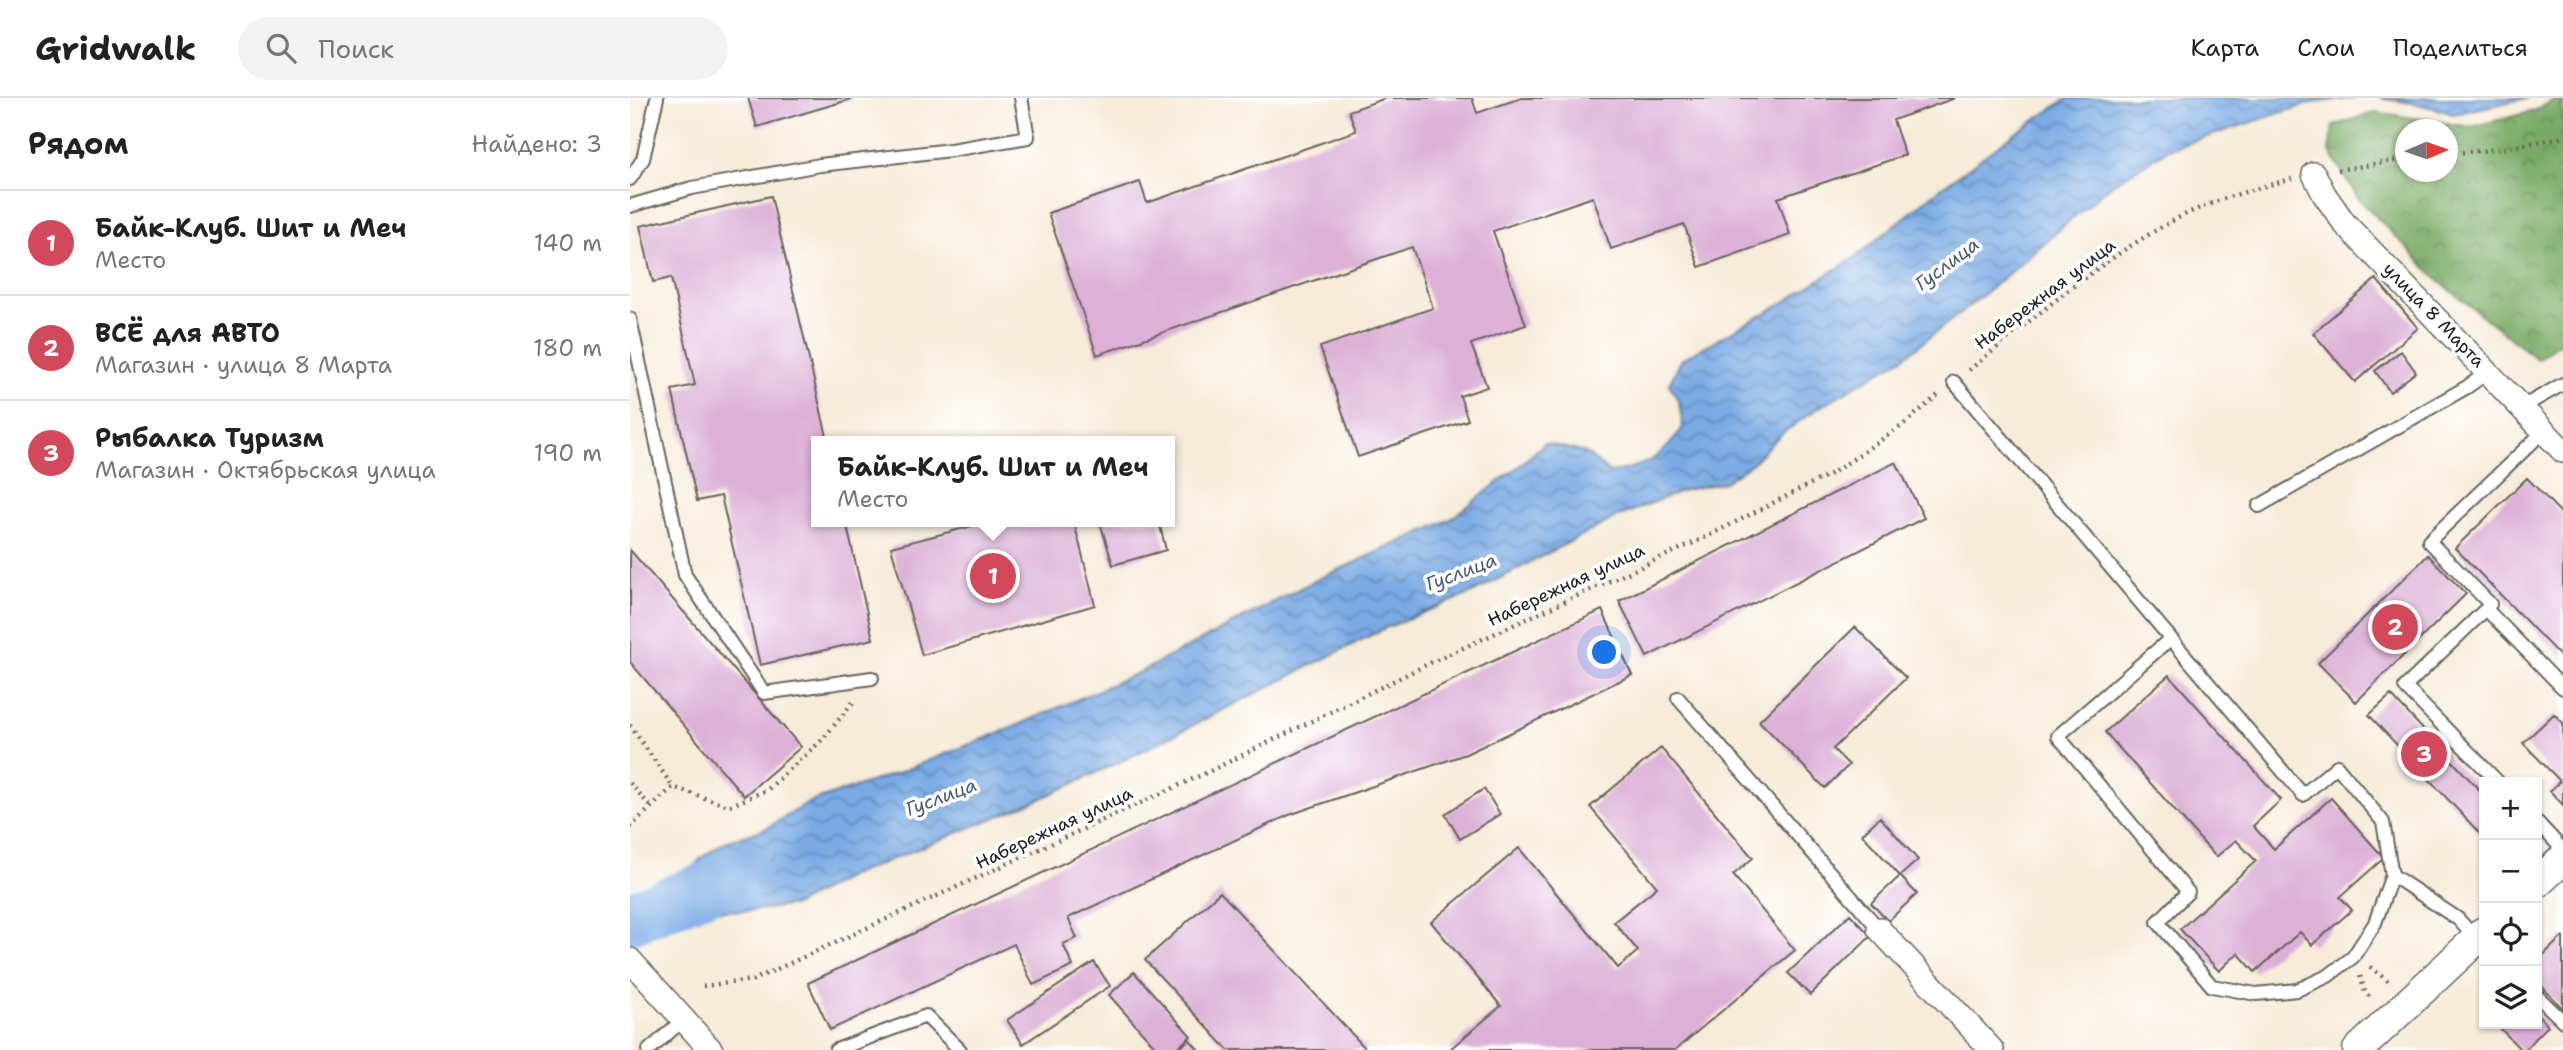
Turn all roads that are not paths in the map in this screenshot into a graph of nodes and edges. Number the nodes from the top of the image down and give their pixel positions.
1 (657, 98) edge
2 (1021, 98) edge
3 (2314, 174) road end
4 (630, 179) edge
5 (630, 206) edge
6 (630, 320) edge
7 (2488, 372) junction
8 (1954, 382) road end
9 (2563, 384) edge
10 (2522, 407) junction
11 (2544, 430) junction
12 (2563, 451) edge
13 (2259, 506) dead end
14 (2486, 609) junction
15 (2170, 639) junction
16 (872, 678) road end
17 (2563, 688) edge
18 (1678, 698) dead end
19 (2493, 777) edge
20 (2542, 829) edge
21 (2563, 857) edge
22 (2392, 875) junction
23 (2542, 878) edge
24 (1879, 929) joint
25 (2479, 936) edge
26 (2479, 942) edge
27 (634, 964) edge
28 (2542, 1001) edge
29 (683, 1020) junction
30 (2563, 1021) edge
31 (649, 1050) edge
32 (711, 1050) edge
33 (836, 1050) edge
34 (960, 1050) edge
35 (1992, 1050) edge
36 (2358, 1050) edge

1 - 4 lane
2 - 5 lane
3 - 7 street, улица 8 Марта
6 - 16 lane
7 - 10 street, улица 8 Марта
7 - 13 lane
8 - 15 lane
9 - 10 lane
10 - 11 street, улица 8 Марта
11 - 12 street, улица 8 Марта
11 - 14 lane
14 - 17 lane
14 - 19 lane
15 - 22 lane
15 - 22 lane
18 - 24 lane
20 - 21 lane
21 - 23 street
22 - 25 lane
24 - 35 street
26 - 36 street
27 - 29 street
28 - 30 lane
29 - 31 lane
29 - 32 street
33 - 34 lane

